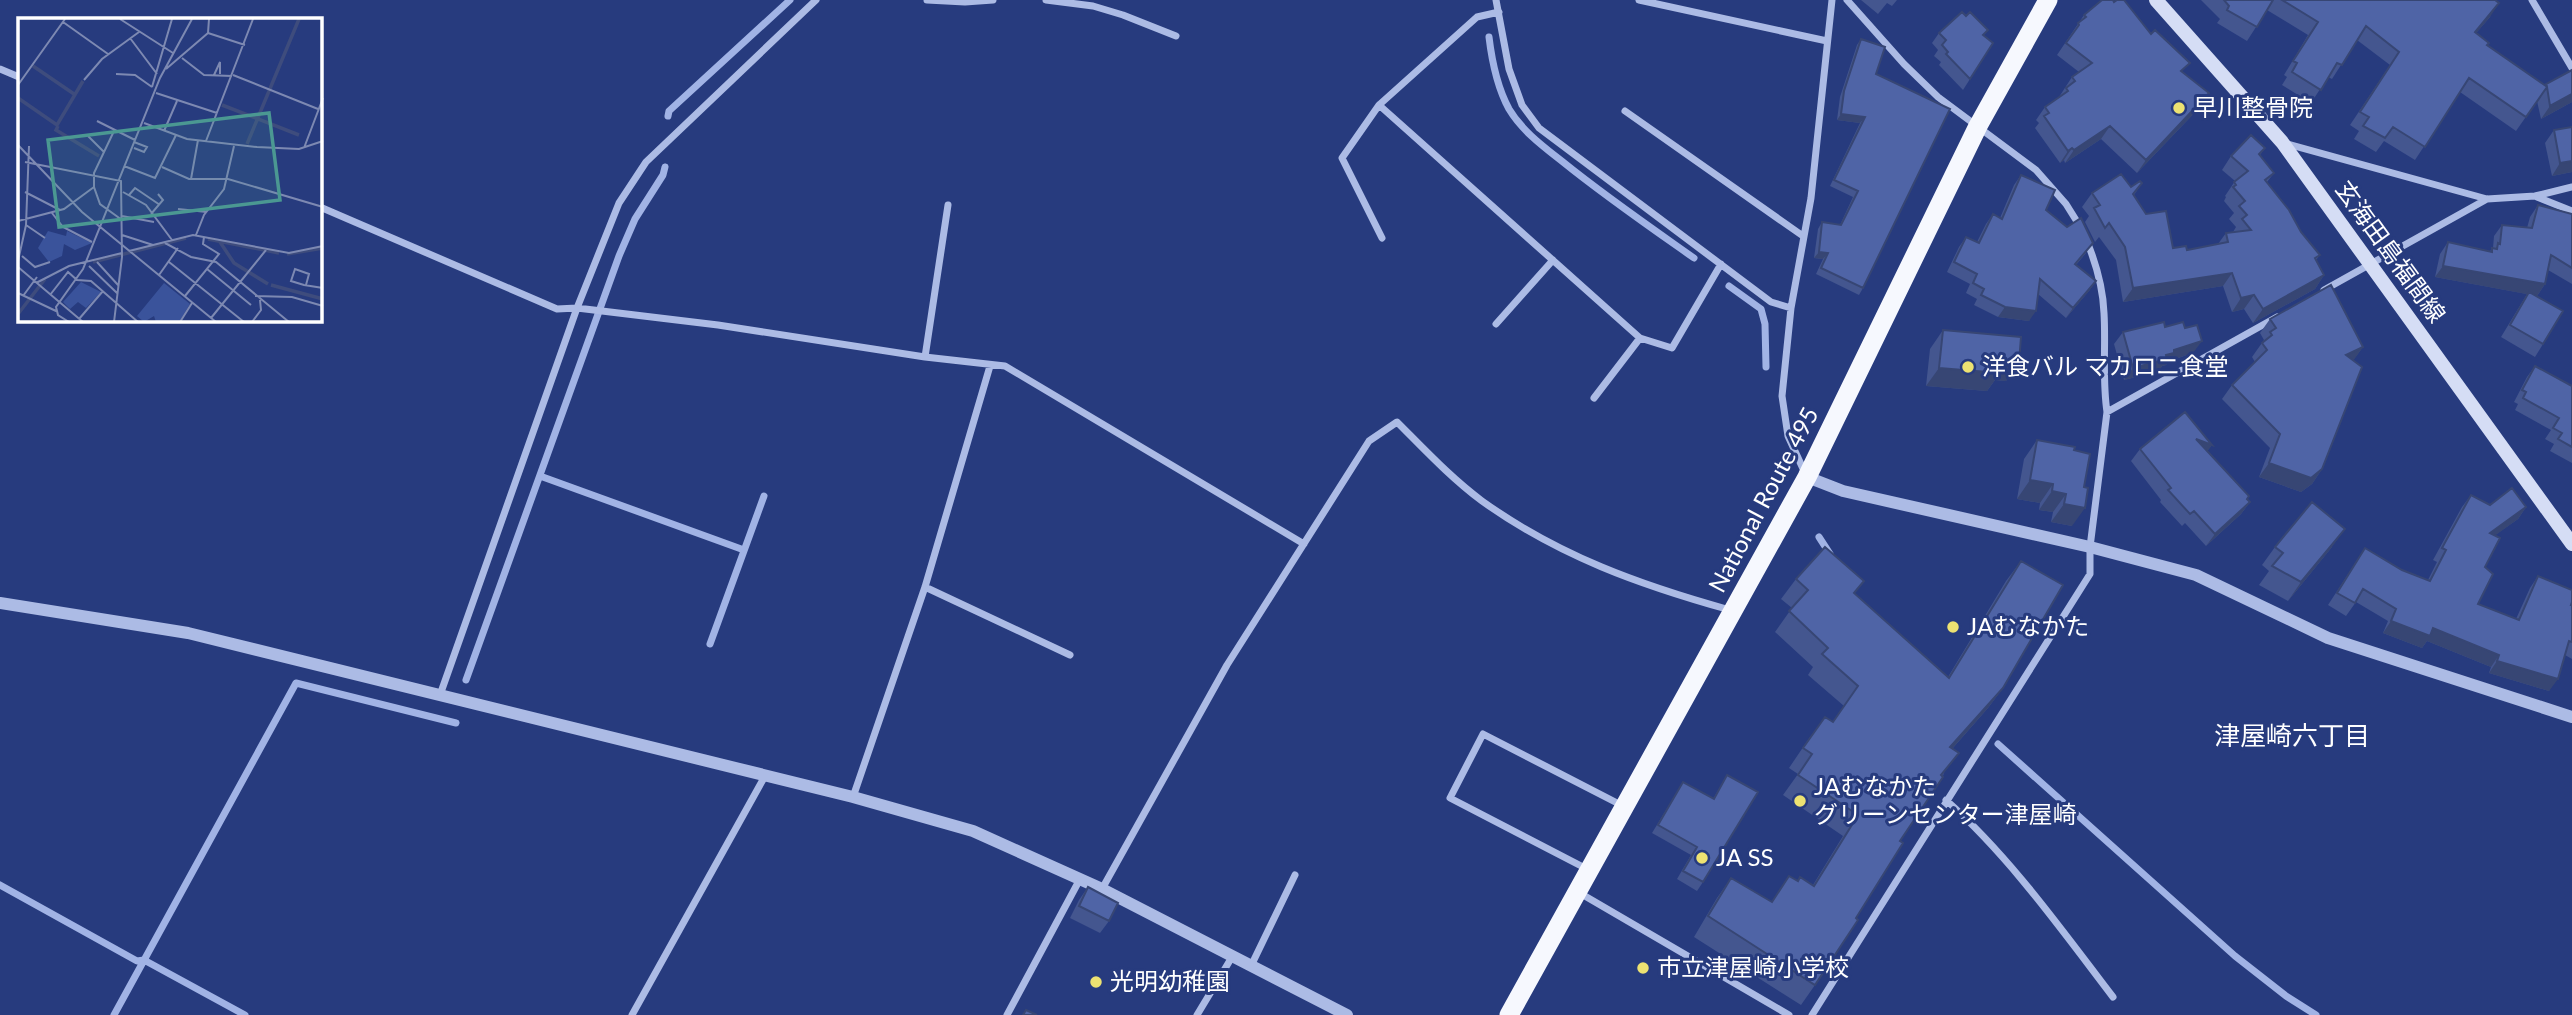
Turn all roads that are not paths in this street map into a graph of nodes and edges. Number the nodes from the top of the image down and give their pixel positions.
1 (816, 0) edge
2 (927, 0) edge
3 (993, 0) edge
4 (1046, 0) edge
5 (1496, 0) edge
6 (1639, 0) edge
7 (1832, 0) edge
8 (1847, 0) edge
9 (2048, 0) edge
10 (2156, 0) edge
11 (2532, 0) edge
12 (1499, 12) junction
13 (1175, 36) dead end
14 (1827, 41) junction
15 (2572, 68) edge
16 (0, 69) edge
17 (18, 77) edge
18 (1379, 106) junction
19 (1625, 111) dead end
20 (1978, 126) junction
21 (2282, 142) junction
22 (2572, 187) edge
23 (2535, 196) junction
24 (2487, 199) junction
25 (948, 205) dead end
26 (322, 208) edge
27 (2572, 211) edge
28 (1803, 236) junction
29 (1382, 238) dead end
30 (1553, 260) junction
31 (2371, 263) junction
32 (1721, 264) junction
33 (2311, 297) edge
34 (577, 308) junction
35 (1791, 308) junction
36 (2287, 311) edge
37 (1496, 324) dead end
38 (1640, 338) junction
39 (925, 357) junction
40 (990, 366) junction
41 (1594, 398) dead end
42 (2107, 412) junction
43 (1807, 477) junction
44 (1304, 544) junction
45 (2572, 544) edge
46 (2090, 547) junction
47 (925, 587) junction
48 (0, 603) edge
49 (1733, 610) junction
50 (1070, 655) dead end
51 (440, 695) junction
52 (2572, 717) edge
53 (765, 776) junction
54 (853, 797) junction
55 (1946, 800) junction
56 (1624, 807) junction
57 (1589, 870) junction
58 (1294, 875) dead end
59 (1080, 879) junction
60 (1102, 889) junction
61 (1577, 891) junction
62 (1232, 957) junction
63 (1251, 966) junction
64 (2113, 997) dead end
65 (632, 1015) edge
66 (1007, 1015) edge
67 (1197, 1015) edge
68 (1347, 1015) edge
69 (1509, 1015) edge
70 (1789, 1015) edge
71 (1812, 1015) edge

1 - 34 street
2 - 3 street
4 - 13 street
5 - 12 street
6 - 14 street
7 - 14 street
8 - 20 street
9 - 20 highway, National Route 495
10 - 21 main road, 玄海田島福間線
11 - 15 street
12 - 18 street
12 - 32 street
14 - 28 street
16 - 17 street
18 - 29 street
18 - 30 street
19 - 28 street
20 - 42 street
20 - 43 highway, National Route 495
21 - 24 street
21 - 31 main road, 玄海田島福間線
22 - 23 street
23 - 24 street
23 - 27 street
24 - 31 street
25 - 39 street
26 - 34 street
28 - 35 street
30 - 37 street
30 - 38 street
31 - 33 street
31 - 45 main road, 玄海田島福間線
32 - 35 street
32 - 38 street
34 - 39 street
34 - 51 street
35 - 43 street
36 - 42 street
38 - 41 street
39 - 40 street
40 - 44 street
40 - 47 street
42 - 46 street
43 - 46 street
43 - 49 highway, National Route 495
44 - 49 street
44 - 60 street
46 - 52 street
46 - 55 street
47 - 50 street
47 - 54 street
48 - 51 street
49 - 56 highway, National Route 495
51 - 53 street
53 - 54 street
53 - 65 street
54 - 59 street
55 - 64 street
55 - 71 street
56 - 57 highway, National Route 495
56 - 57 street
57 - 61 highway, National Route 495
58 - 63 street
59 - 60 street
59 - 66 street
60 - 62 street
61 - 69 highway, National Route 495
61 - 70 street
62 - 63 street
62 - 67 street
63 - 68 street

